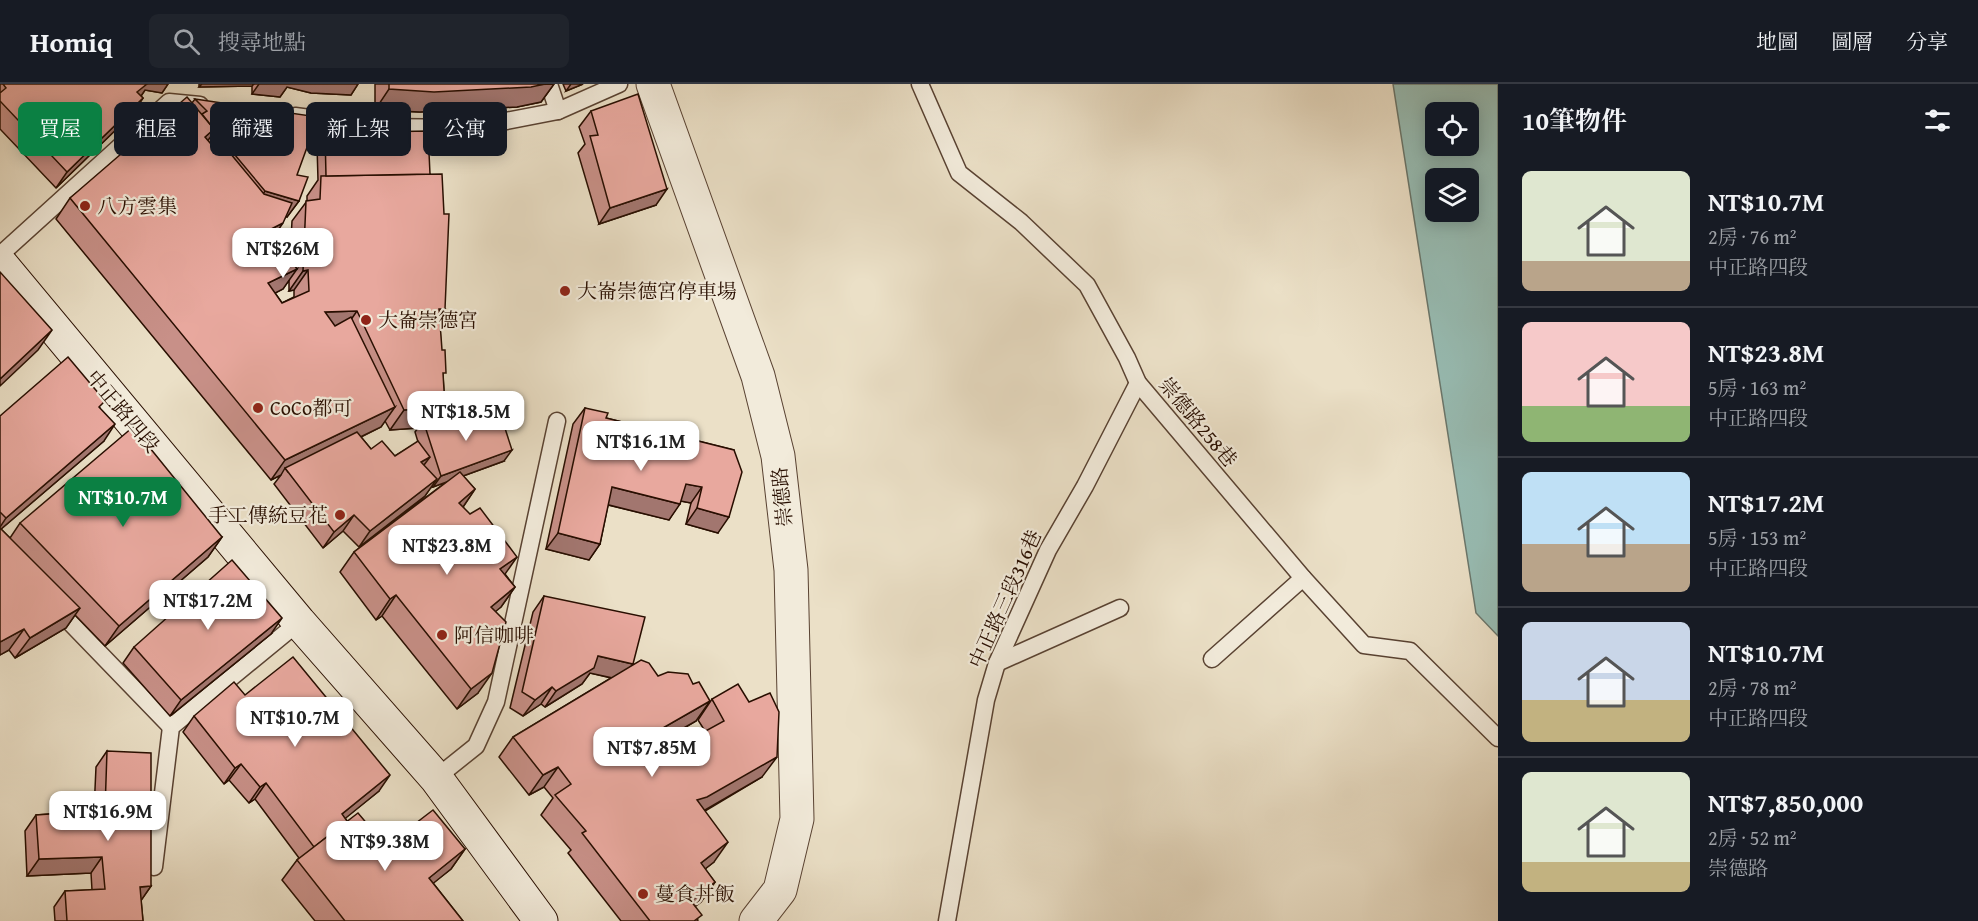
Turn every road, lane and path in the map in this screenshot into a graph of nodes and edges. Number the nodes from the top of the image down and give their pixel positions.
1 (549, 84) edge
2 (620, 84) edge
3 (653, 84) edge
4 (920, 84) edge
5 (210, 106) edge
6 (558, 111) junction
7 (294, 116) edge
8 (0, 255) edge
9 (0, 263) edge
10 (1138, 382) junction
11 (557, 422) dead end
12 (1303, 578) junction
13 (41, 592) edge
14 (1120, 608) dead end
15 (298, 622) junction
16 (1212, 659) dead end
17 (997, 663) junction
18 (171, 727) junction
19 (1498, 738) edge
20 (436, 778) junction
21 (154, 867) edge
22 (541, 921) edge
23 (756, 921) edge
24 (947, 921) edge

1 - 6 lane
2 - 6 lane
3 - 23 street, 崇德路
4 - 10 lane, 崇德路258巷
5 - 8 lane
6 - 7 lane
9 - 15 street, 中正路四段
10 - 12 lane, 崇德路258巷
10 - 17 lane, 中正路三段316巷
11 - 20 lane
12 - 16 lane
12 - 19 lane, 崇德路258巷
13 - 18 lane
14 - 17 lane
15 - 18 lane
15 - 20 street, 中正路四段
17 - 24 lane, 中正路三段316巷
18 - 21 lane
20 - 22 street, 中正路四段

